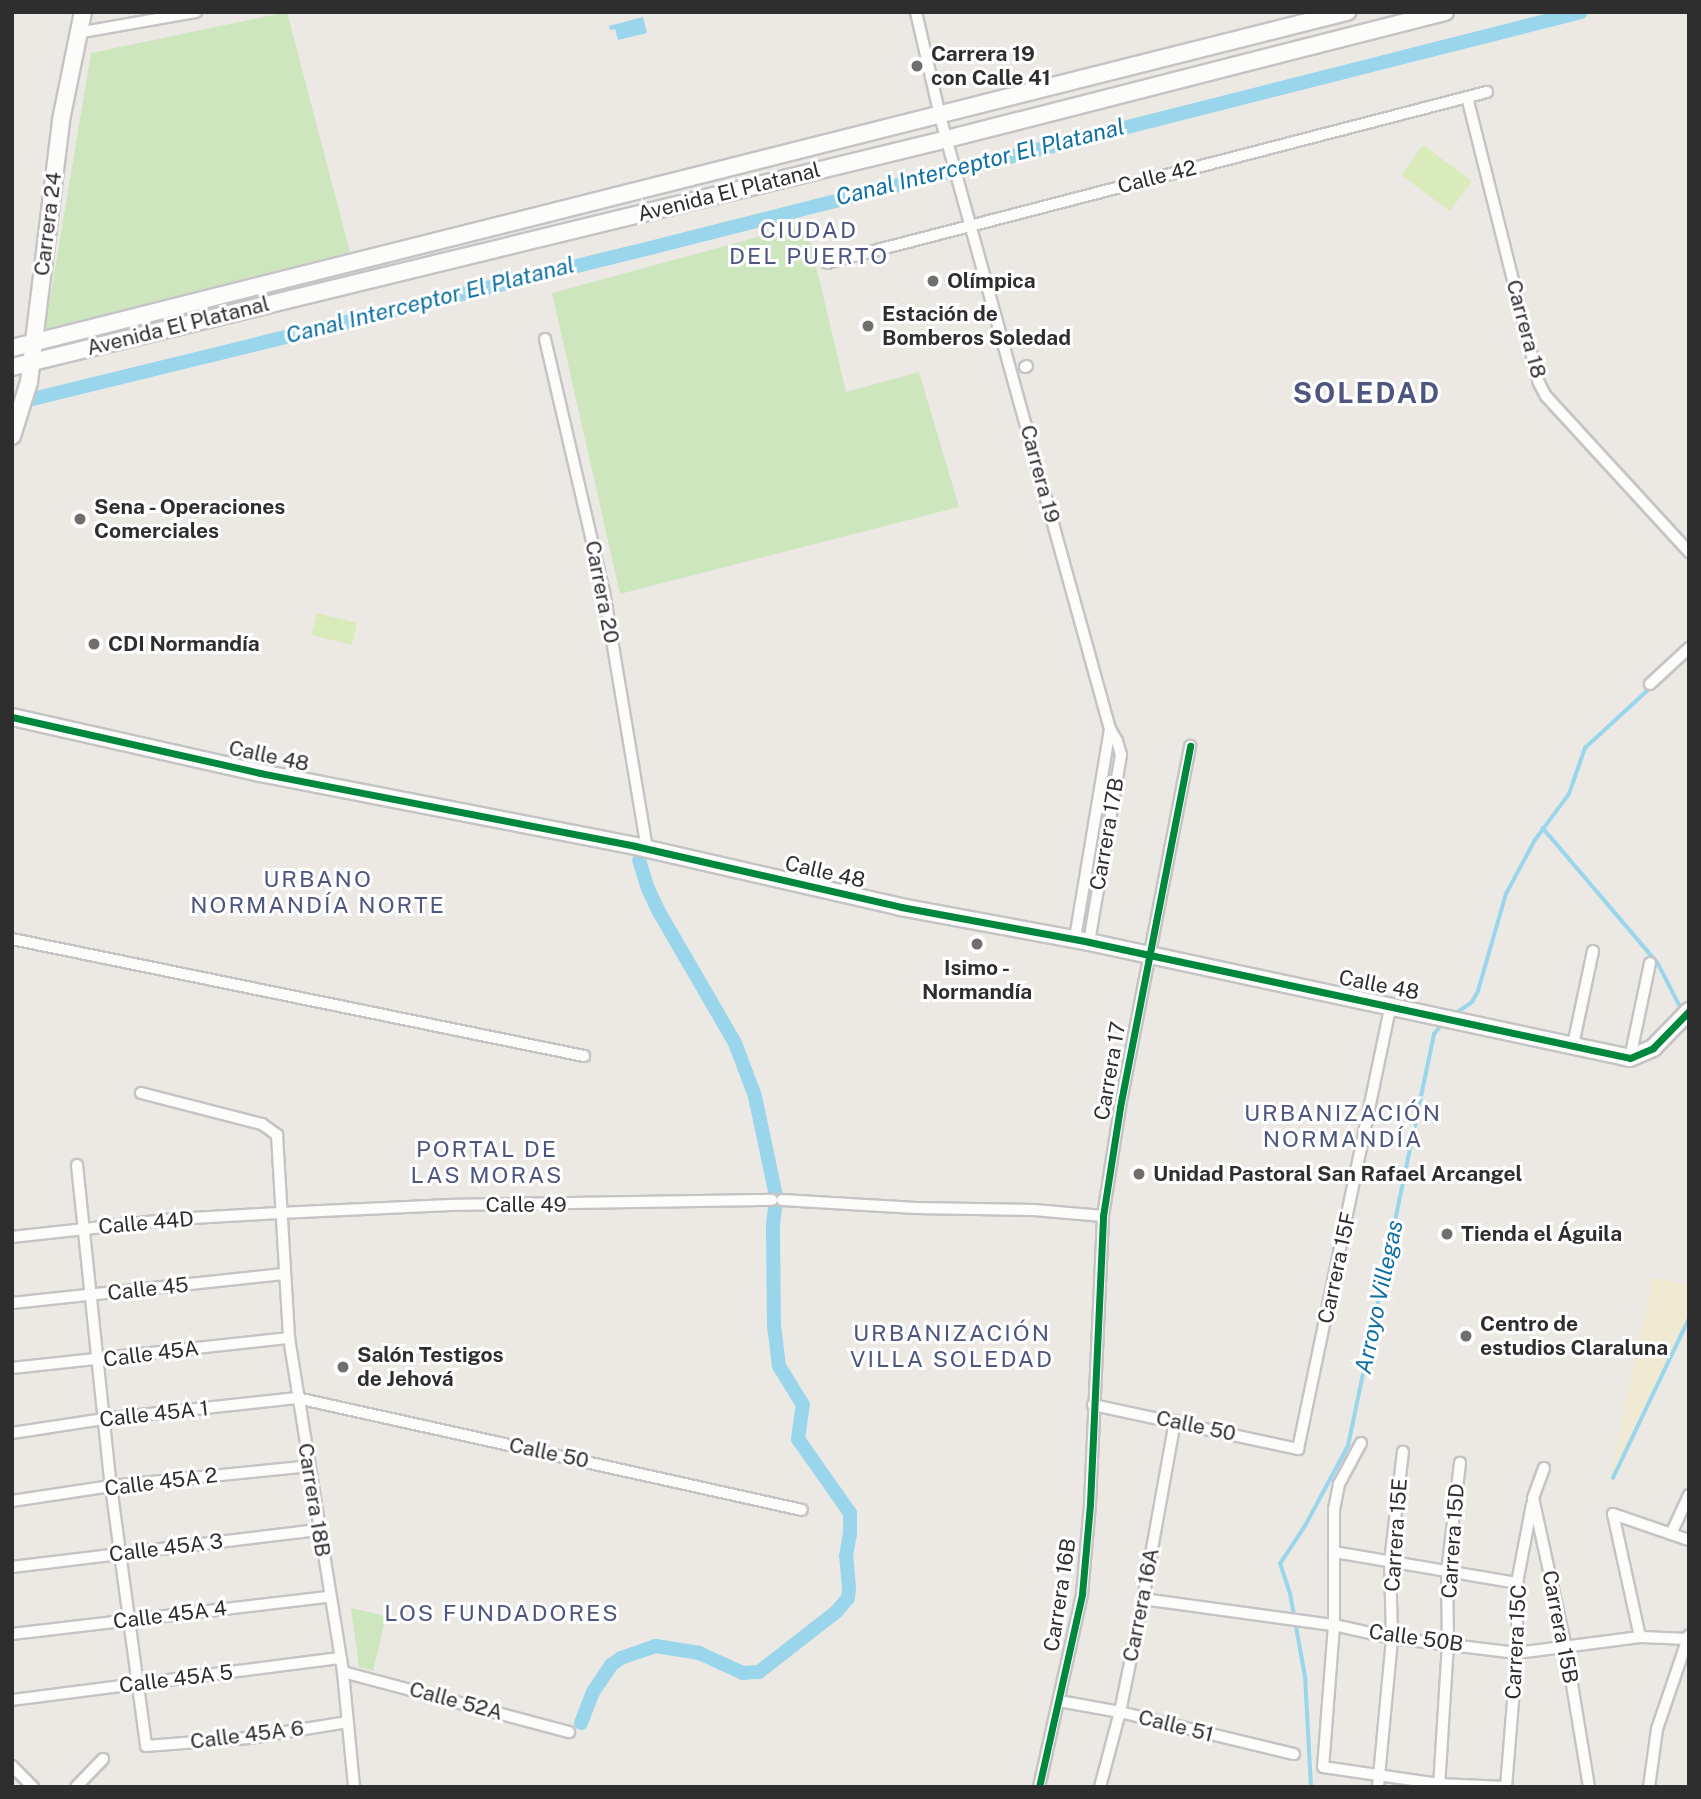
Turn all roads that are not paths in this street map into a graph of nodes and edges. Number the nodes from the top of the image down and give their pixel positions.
1 (83, 12) edge
2 (196, 12) edge
3 (916, 12) edge
4 (1347, 12) edge
5 (1445, 12) edge
6 (77, 33) junction
7 (1487, 92) dead end
8 (1467, 97) junction
9 (940, 116) junction
10 (948, 144) junction
11 (970, 224) junction
12 (827, 263) dead end
13 (545, 339) dead end
14 (33, 343) junction
15 (12, 348) edge
16 (31, 362) junction
17 (12, 367) edge
18 (15, 429) edge
19 (1689, 552) edge
20 (1689, 648) edge
21 (1650, 684) dead end
22 (12, 717) edge
23 (1190, 746) dead end
24 (645, 848) junction
25 (12, 939) edge
26 (1082, 940) junction
27 (1593, 951) dead end
28 (1149, 954) junction
29 (1650, 963) dead end
30 (1391, 1005) junction
31 (1686, 1014) edge
32 (1573, 1045) junction
33 (584, 1056) dead end
34 (1630, 1058) junction
35 (141, 1093) dead end
36 (77, 1165) dead end
37 (279, 1213) junction
38 (1103, 1216) junction
39 (84, 1229) junction
40 (12, 1237) edge
41 (283, 1274) junction
42 (92, 1294) junction
43 (12, 1303) edge
44 (289, 1338) junction
45 (99, 1360) junction
46 (12, 1368) edge
47 (297, 1398) junction
48 (1093, 1405) junction
49 (103, 1419) junction
50 (1175, 1421) junction
51 (12, 1433) edge
52 (1361, 1443) dead end
53 (1298, 1449) joint
54 (1403, 1452) dead end
55 (1460, 1463) dead end
56 (310, 1466) junction
57 (1544, 1468) dead end
58 (111, 1486) junction
59 (1689, 1495) edge
60 (1534, 1498) junction
61 (12, 1501) edge
62 (802, 1510) dead end
63 (320, 1530) junction
64 (1671, 1534) junction
65 (1689, 1540) edge
66 (1334, 1552) junction
67 (119, 1554) junction
68 (1390, 1562) junction
69 (12, 1567) edge
70 (1447, 1572) junction
71 (1517, 1583) junction
72 (328, 1597) junction
73 (1143, 1599) junction
74 (128, 1619) junction
75 (1334, 1625) junction
76 (12, 1634) edge
77 (1640, 1637) junction
78 (1392, 1638) junction
79 (1688, 1638) edge
80 (1448, 1642) junction
81 (1566, 1648) junction
82 (1517, 1653) junction
83 (340, 1658) junction
84 (343, 1671) junction
85 (136, 1684) junction
86 (12, 1700) edge
87 (1059, 1701) junction
88 (1120, 1712) junction
89 (348, 1722) junction
90 (569, 1732) dead end
91 (1294, 1754) dead end
92 (103, 1759) dead end
93 (12, 1766) edge
94 (1379, 1781) edge
95 (1439, 1785) edge
96 (33, 1787) edge
97 (76, 1787) edge
98 (354, 1787) edge
99 (1039, 1787) edge
100 (1100, 1787) edge
101 (1505, 1787) edge
102 (1589, 1787) edge
103 (1650, 1787) edge

1 - 6 main road, Carrera 24
2 - 6 street
3 - 9 street, Carrera 19
4 - 9 main road, Avenida El Platanal
5 - 10 main road, Avenida El Platanal
6 - 14 main road, Carrera 24
7 - 8 street, Calle 42
8 - 11 street, Calle 42
8 - 19 street, Carrera 18
9 - 10 street, Carrera 19
9 - 14 main road, Avenida El Platanal
10 - 11 street, Carrera 19
10 - 16 main road, Avenida El Platanal
11 - 12 street, Calle 42
11 - 26 street, Carrera 19
13 - 24 street, Carrera 20
14 - 15 main road, Avenida El Platanal
14 - 16 main road, Carrera 24
16 - 17 main road, Avenida El Platanal
16 - 18 main road, Carrera 24
20 - 21 street
22 - 24 main road, Calle 48
23 - 28 street, Carrera 17
24 - 26 main road, Calle 48
25 - 33 street
26 - 28 main road, Calle 48
27 - 32 street
28 - 30 main road, Calle 48
28 - 38 street, Carrera 17
29 - 34 street
30 - 32 main road, Calle 48
30 - 53 street, Carrera 15F
31 - 34 main road
32 - 34 main road, Calle 48
35 - 37 street, Carrera 18B
36 - 39 street
37 - 38 street, Calle 49
37 - 39 street, Calle 44D
37 - 41 street, Carrera 18B
38 - 48 street, Carrera 17
39 - 40 street, Calle 44D
39 - 42 street
41 - 42 street, Calle 45
41 - 44 street, Carrera 18B
42 - 43 street, Calle 45
42 - 45 street
44 - 45 street, Calle 45A
44 - 47 street, Carrera 18B
45 - 46 street, Calle 45A
45 - 49 street
47 - 49 street, Calle 45A 1
47 - 56 street, Carrera 18B
47 - 62 street, Calle 50
48 - 50 street, Calle 50
48 - 87 street, Carrera 16B
49 - 51 street, Calle 45A 1
49 - 58 street
50 - 53 street, Calle 50
50 - 73 street, Carrera 16A
52 - 66 street
54 - 68 street, Carrera 15E
55 - 70 street, Carrera 15D
56 - 58 street, Calle 45A 2
56 - 63 street, Carrera 18B
57 - 60 street
58 - 61 street, Calle 45A 2
58 - 67 street
59 - 64 street
60 - 71 street, Carrera 15C
60 - 81 street, Carrera 15B
63 - 67 street, Calle 45A 3
63 - 72 street, Carrera 18B
64 - 65 street
64 - 77 street
66 - 68 street
66 - 75 street
67 - 69 street, Calle 45A 3
67 - 74 street
68 - 70 street
68 - 78 street, Carrera 15E
70 - 71 street
70 - 80 street, Carrera 15D
71 - 82 street, Carrera 15C
72 - 74 street, Calle 45A 4
72 - 83 street, Carrera 18B
73 - 75 street, Calle 50B
73 - 88 street, Carrera 16A
74 - 76 street, Calle 45A 4
74 - 85 street
75 - 78 street, Calle 50B
75 - 94 street
77 - 79 street, Calle 50B
77 - 81 street, Calle 50B
78 - 80 street, Calle 50B
78 - 94 street, Carrera 15E
79 - 103 street
80 - 82 street, Calle 50B
80 - 95 street, Carrera 15D
81 - 82 street, Calle 50B
81 - 102 street, Carrera 15B
82 - 101 street, Carrera 15C
83 - 84 street, Carrera 18B
83 - 85 street, Calle 45A 5
84 - 89 street, Carrera 18B
84 - 90 street, Calle 52A
85 - 86 street, Calle 45A 5
85 - 89 street, Calle 45A 6
87 - 88 street, Calle 51
87 - 99 street, Carrera 16B
88 - 91 street, Calle 51
88 - 100 street, Carrera 16A
89 - 98 street, Carrera 18B
92 - 97 street
93 - 96 street
94 - 95 street
95 - 101 street

